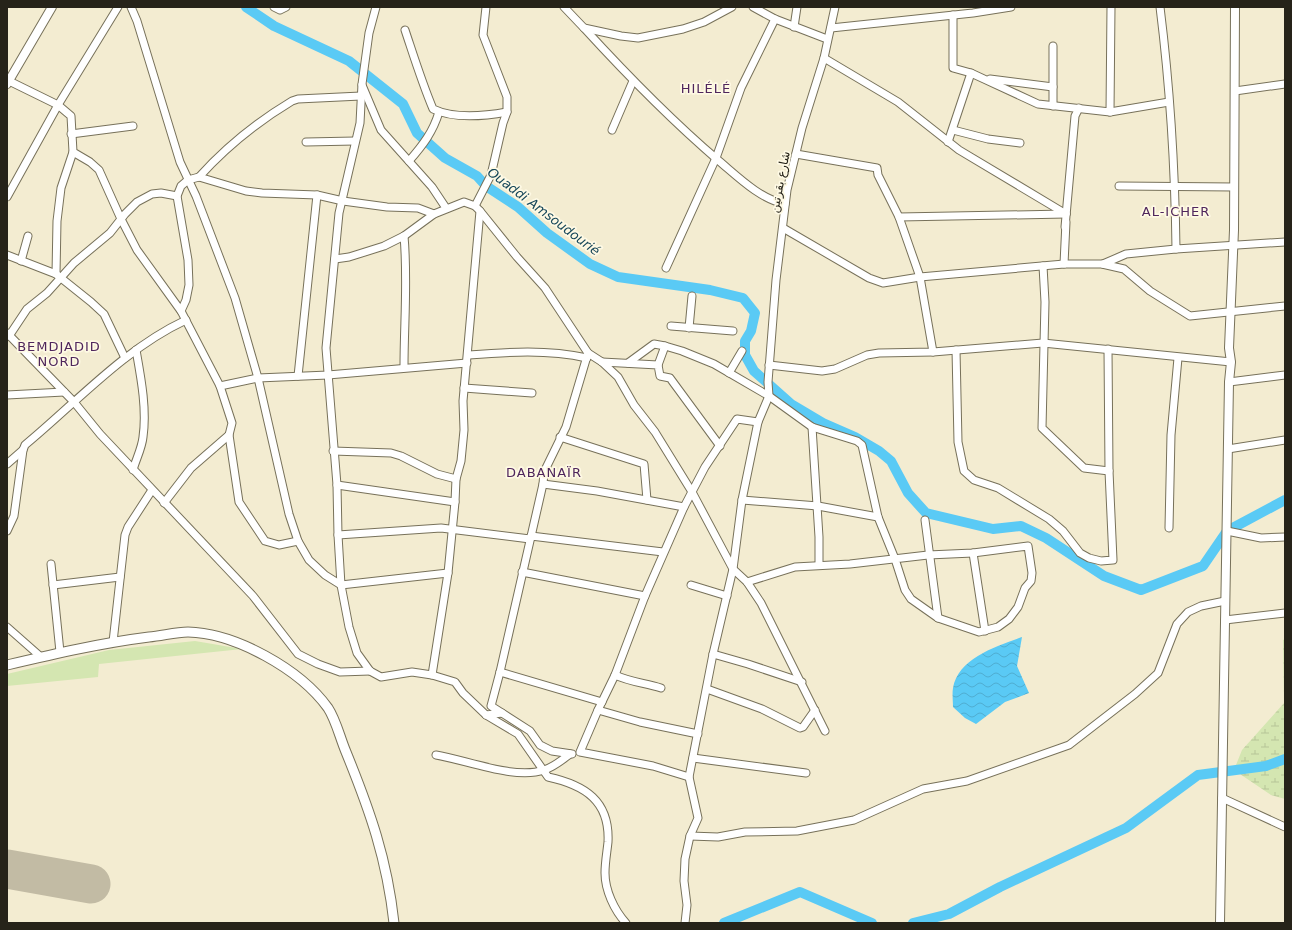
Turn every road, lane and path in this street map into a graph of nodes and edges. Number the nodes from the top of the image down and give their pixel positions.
1 (51, 7) edge
2 (118, 7) edge
3 (131, 7) edge
4 (274, 7) edge
5 (286, 7) edge
6 (376, 7) edge
7 (486, 7) edge
8 (564, 7) edge
9 (732, 7) edge
10 (753, 7) edge
11 (797, 7) edge
12 (835, 7) edge
13 (1011, 7) edge
14 (1112, 7) edge
15 (1160, 7) edge
16 (1235, 7) edge
17 (953, 15) junction
18 (775, 19) junction
19 (794, 27) junction
20 (584, 28) junction
21 (831, 28) junction
22 (405, 30) dead end
23 (827, 39) junction
24 (1053, 46) dead end
25 (824, 58) junction
26 (971, 73) junction
27 (982, 78) junction
28 (8, 82) edge
29 (633, 82) junction
30 (362, 84) junction
31 (1285, 84) edge
32 (1053, 87) junction
33 (1235, 91) junction
34 (361, 96) junction
35 (1170, 102) junction
36 (58, 106) junction
37 (1053, 106) junction
38 (1078, 108) junction
39 (439, 112) junction
40 (507, 112) junction
41 (1110, 112) junction
42 (133, 126) dead end
43 (612, 130) dead end
44 (952, 130) junction
45 (71, 134) junction
46 (355, 141) junction
47 (306, 142) dead end
48 (948, 142) junction
49 (1020, 143) dead end
50 (73, 152) junction
51 (796, 154) junction
52 (716, 158) junction
53 (409, 161) junction
54 (199, 177) junction
55 (188, 180) junction
56 (1119, 186) dead end
57 (1175, 186) junction
58 (1234, 187) junction
59 (317, 195) junction
60 (177, 196) junction
61 (7, 197) edge
62 (343, 201) junction
63 (786, 204) junction
64 (446, 208) junction
65 (478, 209) junction
66 (434, 214) junction
67 (1066, 214) junction
68 (899, 217) junction
69 (121, 219) junction
70 (1065, 227) junction
71 (783, 228) junction
72 (28, 236) dead end
73 (404, 236) junction
74 (1285, 242) edge
75 (1233, 245) junction
76 (1176, 249) junction
77 (7, 255) edge
78 (334, 259) junction
79 (21, 261) junction
80 (1064, 264) junction
81 (1102, 264) junction
82 (1043, 266) junction
83 (666, 268) dead end
84 (58, 277) junction
85 (920, 277) junction
86 (692, 296) dead end
87 (1285, 306) edge
88 (180, 311) junction
89 (1231, 311) junction
90 (186, 320) junction
91 (671, 326) dead end
92 (690, 328) junction
93 (733, 331) dead end
94 (8, 335) edge
95 (1043, 343) junction
96 (665, 346) junction
97 (1108, 349) junction
98 (136, 350) junction
99 (956, 350) junction
100 (742, 351) dead end
101 (933, 352) junction
102 (468, 355) junction
103 (588, 356) junction
104 (125, 358) junction
105 (1178, 358) junction
106 (602, 362) junction
107 (1230, 362) junction
108 (467, 363) junction
109 (628, 364) junction
110 (658, 365) junction
111 (769, 365) junction
112 (404, 368) junction
113 (728, 373) junction
114 (328, 375) junction
115 (1285, 375) edge
116 (298, 376) junction
117 (258, 378) junction
118 (1229, 382) junction
119 (220, 386) junction
120 (464, 388) junction
121 (64, 392) junction
122 (532, 393) dead end
123 (7, 395) edge
124 (769, 396) junction
125 (74, 402) junction
126 (758, 422) junction
127 (812, 427) junction
128 (229, 435) junction
129 (560, 437) junction
130 (1285, 440) edge
131 (720, 446) junction
132 (1228, 449) junction
133 (23, 450) junction
134 (334, 451) junction
135 (7, 464) edge
136 (133, 470) junction
137 (1109, 471) junction
138 (456, 479) junction
139 (543, 484) junction
140 (337, 485) junction
141 (152, 490) junction
142 (692, 492) junction
143 (647, 500) junction
144 (742, 500) junction
145 (456, 502) junction
146 (164, 503) junction
147 (818, 506) junction
148 (684, 507) junction
149 (878, 516) junction
150 (925, 520) dead end
151 (1169, 528) dead end
152 (453, 529) junction
153 (7, 531) edge
154 (1227, 531) junction
155 (338, 535) junction
156 (1285, 537) edge
157 (530, 538) junction
158 (298, 541) junction
159 (663, 552) junction
160 (973, 553) junction
161 (928, 555) junction
162 (895, 559) junction
163 (51, 564) dead end
164 (819, 565) junction
165 (734, 569) junction
166 (522, 572) junction
167 (448, 573) junction
168 (120, 577) junction
169 (747, 582) junction
170 (53, 585) junction
171 (341, 585) junction
172 (691, 585) dead end
173 (644, 596) junction
174 (727, 596) junction
175 (1225, 601) junction
176 (1285, 613) edge
177 (938, 618) junction
178 (1225, 620) junction
179 (7, 627) edge
180 (985, 631) junction
181 (113, 642) junction
182 (60, 652) junction
183 (713, 654) junction
184 (41, 657) junction
185 (7, 665) edge
186 (370, 671) junction
187 (500, 672) junction
188 (432, 675) junction
189 (615, 675) junction
190 (802, 682) junction
191 (661, 688) dead end
192 (707, 689) junction
193 (602, 702) junction
194 (598, 710) junction
195 (815, 710) junction
196 (502, 713) junction
197 (486, 715) junction
198 (825, 731) dead end
199 (698, 734) junction
200 (580, 752) junction
201 (570, 754) junction
202 (436, 755) dead end
203 (693, 758) junction
204 (544, 770) junction
205 (806, 773) dead end
206 (689, 776) junction
207 (1222, 798) junction
208 (1285, 827) edge
209 (690, 836) junction
210 (394, 923) edge
211 (626, 923) edge
212 (685, 923) edge
213 (1220, 923) edge

1 - 28 street
2 - 36 street
3 - 55 street
4 - 5 street
6 - 30 street
7 - 40 street
8 - 20 street
9 - 20 street
10 - 18 street
11 - 19 street
12 - 21 street, شارع بقرتين
13 - 17 street
14 - 41 street
15 - 35 street
16 - 33 street
17 - 21 street
17 - 26 street
18 - 19 street
18 - 52 street
19 - 23 street
20 - 29 street
21 - 23 street, شارع بقرتين
22 - 39 street
23 - 25 street, شارع بقرتين
24 - 32 street
25 - 48 street
25 - 51 street, شارع بقرتين
26 - 27 street
26 - 44 street
27 - 32 street
27 - 37 street
28 - 36 street
29 - 43 street
29 - 52 street
30 - 34 street
30 - 53 street
31 - 33 street
32 - 37 street
33 - 58 street
34 - 46 street
34 - 54 street
35 - 41 street
35 - 57 street
36 - 45 street
36 - 61 street
37 - 38 street
38 - 41 street
38 - 70 street
39 - 40 street
39 - 53 street
40 - 65 street
42 - 45 street
44 - 48 street
44 - 49 street
45 - 50 street
46 - 47 street
46 - 62 street
48 - 67 street
50 - 69 street
50 - 84 street
51 - 63 street, شارع بقرتين
51 - 68 street
52 - 63 street
52 - 83 street
53 - 64 street
54 - 55 street
54 - 59 street
55 - 60 street
55 - 117 street
56 - 57 street
57 - 58 street
57 - 76 street
58 - 75 street
59 - 62 street
59 - 116 street
60 - 69 street
60 - 88 street
62 - 66 street
62 - 78 street
63 - 71 street, شارع بقرتين
64 - 65 street
64 - 66 street
65 - 102 street
65 - 103 street
66 - 73 street
67 - 68 street
67 - 70 street
68 - 85 street
69 - 84 street
69 - 88 street
70 - 80 street
71 - 85 street
71 - 111 street, شارع بقرتين
72 - 79 street
73 - 78 street
73 - 112 street
74 - 75 street
75 - 76 street
75 - 89 street
76 - 81 street
77 - 79 street
78 - 114 street
79 - 84 street
80 - 81 street
80 - 82 street
81 - 89 street
82 - 85 street
82 - 95 street
84 - 94 street
84 - 104 street
85 - 101 street
86 - 92 street
87 - 89 street
88 - 90 street
89 - 107 street
90 - 98 street
90 - 119 street
91 - 92 street
92 - 93 street
94 - 121 street
95 - 97 street
95 - 99 street
95 - 137 street
96 - 109 street
96 - 110 street
96 - 113 street
97 - 105 street
97 - 137 street
98 - 104 street
98 - 136 street
99 - 101 street
99 - 137 street
100 - 113 street
101 - 111 street
102 - 103 street
102 - 108 street
103 - 106 street
103 - 129 street
104 - 125 street
105 - 107 street
105 - 151 street
106 - 109 street
106 - 142 street
107 - 118 street
108 - 112 street
108 - 120 street
109 - 110 street
110 - 131 street
111 - 124 street, شارع بقرتين
112 - 114 street
113 - 124 street
114 - 116 street
114 - 134 street
115 - 118 street
116 - 117 street
117 - 119 street
117 - 158 street
118 - 132 street
119 - 128 street
120 - 122 street
120 - 138 street
121 - 123 street
121 - 125 street
124 - 126 street
124 - 127 street
125 - 133 street
125 - 136 street
126 - 131 street
126 - 144 street
127 - 147 street
127 - 149 street
128 - 146 street
128 - 158 street
129 - 139 street
129 - 143 street
130 - 132 street
131 - 142 street
132 - 154 street
133 - 135 street
133 - 153 street
134 - 138 street
134 - 140 street
136 - 141 street
138 - 145 street
139 - 143 street
139 - 157 street
140 - 145 street
140 - 155 street
141 - 146 street
141 - 168 street
142 - 148 street
142 - 165 street
143 - 148 street
144 - 147 street
144 - 165 street
145 - 152 street
146 - 186 street
147 - 149 street
147 - 164 street
148 - 159 street
149 - 162 street
150 - 161 street
152 - 155 street
152 - 157 street
152 - 167 street
154 - 156 street
154 - 175 street
155 - 171 street
157 - 159 street
157 - 166 street
158 - 171 street
159 - 173 street
160 - 161 street
160 - 180 street
160 - 180 street
161 - 162 street
161 - 177 street
162 - 164 street
162 - 177 street
163 - 170 street
164 - 169 street
165 - 169 street
165 - 174 street
166 - 173 street
166 - 187 street
167 - 171 street
167 - 188 street
168 - 170 street
168 - 181 street
169 - 190 street
170 - 182 street
171 - 186 street
172 - 174 street
173 - 189 street
174 - 183 street
175 - 178 street
175 - 209 street
176 - 178 street
177 - 180 street
178 - 207 street
179 - 184 street
181 - 182 main road
181 - 210 main road
182 - 184 main road
183 - 190 street
183 - 192 street
184 - 185 main road
186 - 188 street
187 - 193 street
187 - 196 street
188 - 197 street
189 - 191 street
189 - 193 street
190 - 195 street
192 - 195 street
192 - 199 street
193 - 194 street
194 - 199 street
194 - 200 street
195 - 198 street
196 - 197 street
196 - 201 street
197 - 204 street
199 - 203 street
200 - 201 street
200 - 206 street
201 - 204 street
202 - 204 street
203 - 205 street
203 - 206 street
204 - 211 street
206 - 209 street
207 - 208 street
207 - 213 street
209 - 212 street

